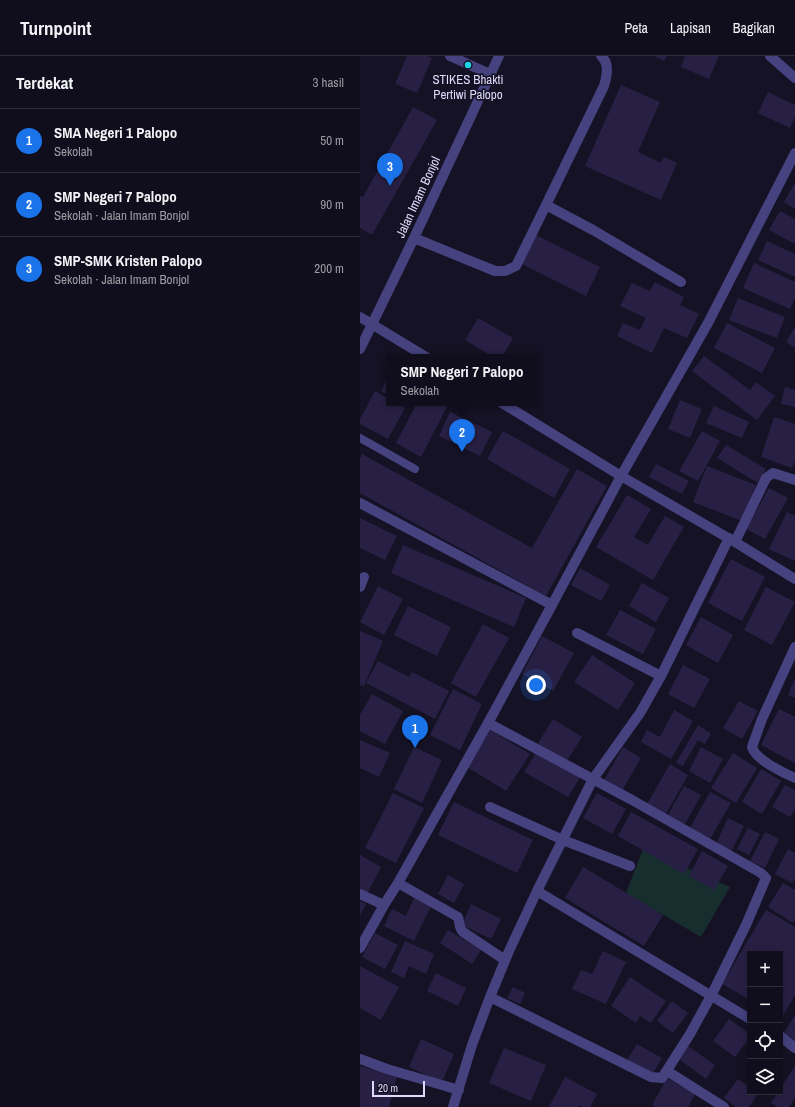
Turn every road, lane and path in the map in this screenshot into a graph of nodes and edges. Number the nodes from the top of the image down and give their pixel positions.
1 (450, 56) edge
2 (499, 56) edge
3 (601, 56) edge
4 (770, 56) edge
5 (490, 74) junction
6 (795, 78) edge
7 (795, 152) edge
8 (546, 205) junction
9 (414, 238) junction
10 (681, 282) dead end
11 (360, 317) edge
12 (372, 324) junction
13 (360, 349) edge
14 (421, 354) edge
15 (507, 406) edge
16 (360, 438) edge
17 (415, 468) dead end
18 (621, 476) junction
19 (795, 480) edge
20 (360, 503) edge
21 (732, 540) junction
22 (795, 580) edge
23 (552, 605) junction
24 (578, 634) dead end
25 (795, 647) edge
26 (661, 676) junction
27 (488, 723) junction
28 (795, 778) edge
29 (593, 779) junction
30 (490, 807) dead end
31 (563, 840) junction
32 (630, 866) dead end
33 (398, 883) junction
34 (538, 891) junction
35 (360, 894) edge
36 (384, 905) junction
37 (360, 948) edge
38 (505, 960) junction
39 (711, 996) junction
40 (490, 997) junction
41 (747, 1016) edge
42 (783, 1038) edge
43 (795, 1048) edge
44 (360, 1059) edge
45 (667, 1071) junction
46 (459, 1090) junction
47 (453, 1107) edge
48 (724, 1107) edge

1 - 5 street
2 - 5 street, Jalan Imam Bonjol
3 - 8 street
4 - 6 street
5 - 9 street, Jalan Imam Bonjol
7 - 18 street
8 - 9 street
8 - 10 street
9 - 12 street, Jalan Imam Bonjol
11 - 12 street
12 - 13 street, Jalan Imam Bonjol
12 - 14 street
15 - 18 street
16 - 17 lane
18 - 21 street
18 - 23 street
19 - 21 street
20 - 23 street
21 - 22 street
21 - 26 street
23 - 27 street
24 - 26 street
25 - 28 street
26 - 29 street
27 - 29 street
27 - 33 street
29 - 31 street
29 - 39 street
30 - 31 street
31 - 32 street
31 - 34 street
33 - 36 street
33 - 38 street
34 - 38 street
34 - 39 street
35 - 36 street
36 - 37 street
38 - 40 street
39 - 41 street
39 - 45 street
40 - 45 street
40 - 46 street
42 - 43 street
44 - 46 street
45 - 48 street
46 - 47 street

